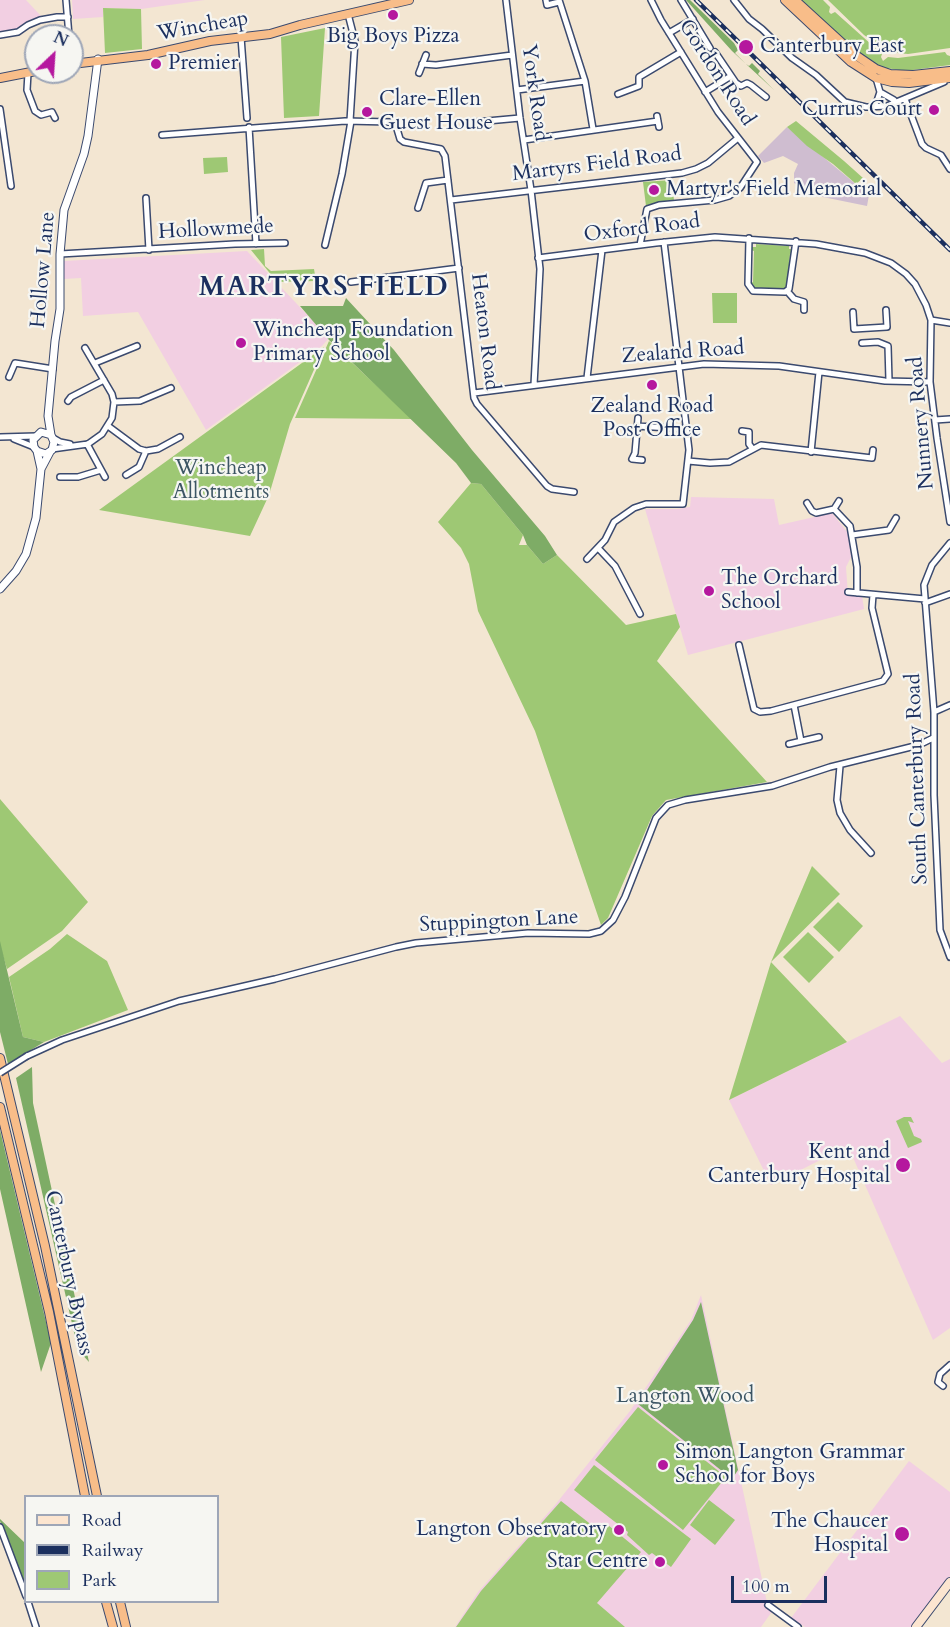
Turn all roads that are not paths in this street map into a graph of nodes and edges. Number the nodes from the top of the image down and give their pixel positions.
1 (66, 0) edge
2 (409, 0) edge
3 (506, 0) edge
4 (546, 0) edge
5 (651, 0) edge
6 (681, 0) edge
7 (734, 0) edge
8 (785, 0) edge
9 (795, 0) edge
10 (559, 1) edge
11 (348, 14) junction
12 (68, 17) junction
13 (693, 19) junction
14 (68, 24) edge
15 (669, 33) junction
16 (0, 35) edge
17 (242, 37) junction
18 (681, 52) junction
19 (426, 55) dead end
20 (512, 55) junction
21 (98, 59) junction
22 (84, 62) edge
23 (423, 64) junction
24 (950, 71) edge
25 (419, 73) dead end
26 (24, 74) edge
27 (731, 76) junction
28 (0, 78) edge
29 (876, 78) junction
30 (950, 78) edge
31 (585, 81) junction
32 (29, 84) edge
33 (517, 90) junction
34 (705, 92) junction
35 (880, 92) junction
36 (618, 94) dead end
37 (766, 97) dead end
38 (905, 99) junction
39 (894, 100) dead end
40 (870, 107) junction
41 (0, 109) edge
42 (520, 117) junction
43 (55, 118) dead end
44 (247, 118) dead end
45 (351, 121) junction
46 (658, 121) dead end
47 (476, 122) dead end
48 (249, 127) junction
49 (593, 129) junction
50 (162, 135) dead end
51 (738, 138) junction
52 (524, 140) junction
53 (950, 169) edge
54 (448, 180) junction
55 (11, 186) dead end
56 (531, 190) junction
57 (146, 198) dead end
58 (451, 200) junction
59 (418, 208) dead end
60 (749, 238) junction
61 (796, 241) junction
62 (664, 242) junction
63 (285, 243) dead end
64 (256, 244) junction
65 (325, 245) dead end
66 (639, 245) junction
67 (602, 249) junction
68 (149, 250) junction
69 (60, 254) junction
70 (538, 258) junction
71 (459, 268) junction
72 (351, 282) dead end
73 (787, 291) junction
74 (804, 310) dead end
75 (886, 310) dead end
76 (853, 312) dead end
77 (931, 320) junction
78 (950, 323) edge
79 (870, 328) junction
80 (861, 343) dead end
81 (870, 343) junction
82 (137, 346) dead end
83 (85, 348) dead end
84 (95, 363) junction
85 (679, 366) junction
86 (52, 369) junction
87 (819, 372) junction
88 (9, 377) dead end
89 (587, 378) junction
90 (104, 380) junction
91 (890, 381) junction
92 (930, 382) junction
93 (534, 385) junction
94 (171, 388) dead end
95 (474, 393) junction
96 (68, 401) dead end
97 (114, 402) junction
98 (48, 416) junction
99 (638, 418) dead end
100 (950, 419) edge
101 (935, 420) junction
102 (108, 426) junction
103 (637, 426) junction
104 (686, 429) junction
105 (742, 431) dead end
106 (38, 434) junction
107 (52, 436) junction
108 (0, 437) edge
109 (7, 437) junction
110 (180, 437) dead end
111 (87, 444) junction
112 (78, 446) junction
113 (752, 448) junction
114 (35, 449) junction
115 (51, 450) junction
116 (873, 450) dead end
117 (146, 452) junction
118 (811, 452) junction
119 (642, 460) dead end
120 (688, 461) junction
121 (42, 469) junction
122 (101, 470) junction
123 (126, 475) dead end
124 (60, 477) dead end
125 (105, 477) dead end
126 (574, 492) dead end
127 (838, 501) dead end
128 (807, 503) dead end
129 (834, 509) junction
130 (897, 518) dead end
131 (950, 522) edge
132 (852, 535) junction
133 (950, 543) edge
134 (598, 548) junction
135 (587, 559) dead end
136 (0, 589) edge
137 (638, 591) dead end
138 (848, 592) dead end
139 (856, 593) junction
140 (950, 594) edge
141 (873, 595) junction
142 (632, 596) junction
143 (925, 601) junction
144 (640, 614) dead end
145 (739, 644) dead end
146 (794, 705) junction
147 (950, 705) edge
148 (934, 712) junction
149 (819, 737) dead end
150 (933, 738) junction
151 (801, 741) junction
152 (789, 744) dead end
153 (840, 766) junction
154 (871, 853) dead end
155 (950, 957) edge
156 (0, 1058) edge
157 (0, 1073) edge
158 (0, 1107) edge
159 (950, 1365) edge
160 (943, 1386) dead end
161 (85, 1495) edge
162 (97, 1495) edge
163 (0, 1527) edge
164 (950, 1582) edge
165 (24, 1591) edge
166 (28, 1603) edge
167 (106, 1603) edge
168 (120, 1603) edge
169 (768, 1605) dead end
170 (36, 1627) edge
171 (112, 1627) edge
172 (126, 1627) edge
173 (798, 1627) edge
174 (916, 1627) edge

1 - 12 street
2 - 11 highway, Wincheap
3 - 20 street, York Road
4 - 10 street
5 - 15 street, Gordon Road
6 - 13 street
7 - 40 street
8 - 29 highway
9 - 24 highway
10 - 31 street
11 - 17 highway, Wincheap
11 - 45 street
12 - 14 street
12 - 16 street
13 - 15 street
13 - 27 street
15 - 18 street, Gordon Road
17 - 21 highway, Wincheap
17 - 44 street
18 - 34 street, Gordon Road
18 - 36 street
19 - 23 street
20 - 23 street
20 - 33 street, York Road
21 - 22 highway, Wincheap
21 - 69 street, Hollow Lane
23 - 25 street
26 - 28 highway
27 - 34 street
27 - 37 street
29 - 30 highway
29 - 35 street
30 - 38 street
31 - 33 street
31 - 49 street
32 - 43 street
33 - 42 street, York Road
34 - 51 street, Gordon Road
35 - 39 street
35 - 40 street
38 - 40 street
38 - 53 street
41 - 55 street
42 - 47 street
42 - 52 street, York Road
45 - 48 street
45 - 54 street, Heaton Road
45 - 65 street
46 - 49 street
48 - 50 street
48 - 64 street
49 - 52 street
51 - 56 street, Martyrs Field Road
51 - 66 street, Gordon Road
52 - 56 street, York Road
54 - 58 street, Heaton Road
54 - 59 street
56 - 58 street, Martyrs Field Road
56 - 70 street, York Road
57 - 68 street, Hollowmede
58 - 71 street, Heaton Road
60 - 61 street, Oxford Road
60 - 62 street, Oxford Road
60 - 73 street
61 - 73 street
61 - 77 street, Oxford Road
62 - 66 street, Oxford Road
62 - 85 street
63 - 64 street, Hollowmede
64 - 68 street, Hollowmede
66 - 67 street, Oxford Road
67 - 70 street, Oxford Road
67 - 89 street
68 - 69 street, Hollowmede
69 - 86 street, Hollow Lane
70 - 93 street, York Road
71 - 72 street
71 - 95 street, Heaton Road
73 - 74 street
75 - 79 street
76 - 79 street
77 - 78 street
77 - 92 street, Nunnery Road
79 - 81 street
80 - 81 street
81 - 91 street
82 - 84 street
83 - 84 street
84 - 90 street
85 - 87 street, Zealand Road
85 - 89 street, Zealand Road
85 - 104 street
86 - 88 street
86 - 98 street, Hollow Lane
87 - 91 street, Zealand Road
87 - 118 street
89 - 93 street, Zealand Road
90 - 96 street
90 - 97 street
91 - 92 street, Zealand Road
92 - 101 street, Nunnery Road
93 - 95 street, Zealand Road
94 - 97 street
95 - 126 street, Heaton Road
97 - 102 street
98 - 106 street, Hollow Lane
98 - 107 street, Hollow Lane
99 - 103 street
100 - 101 street
101 - 131 street, Nunnery Road
102 - 111 street
102 - 117 street
103 - 104 street
103 - 119 street
104 - 120 street
105 - 113 street
106 - 107 street
106 - 109 street
106 - 114 street, Hollow Lane
107 - 112 street
107 - 115 street, Hollow Lane
108 - 109 street
109 - 114 street
110 - 117 street
111 - 112 street
111 - 122 street
112 - 115 street
113 - 118 street
113 - 120 street
114 - 115 street
114 - 121 street, Hollow Lane
115 - 121 street, Hollow Lane
116 - 118 street
117 - 123 street
120 - 134 street
121 - 136 street, Hollow Lane
122 - 124 street
122 - 125 street
127 - 129 street
128 - 129 street
129 - 132 street
130 - 132 street
132 - 139 street
133 - 143 street, South Canterbury Road
134 - 135 street
134 - 142 street
137 - 142 street
138 - 139 street
139 - 141 street
140 - 143 street
141 - 143 street
141 - 146 street
142 - 144 street
143 - 148 street, South Canterbury Road
145 - 146 street
146 - 151 street
147 - 148 street
148 - 150 street, South Canterbury Road
149 - 151 street
150 - 153 street, Stuppington Lane
150 - 155 street, South Canterbury Road
151 - 152 street
153 - 154 street
153 - 157 street, Stuppington Lane, bridge
156 - 162 highway, Canterbury Bypass
158 - 161 highway, Canterbury Bypass
159 - 160 street
163 - 165 street
164 - 174 main road
166 - 170 street
167 - 171 highway
168 - 172 highway
169 - 173 street

